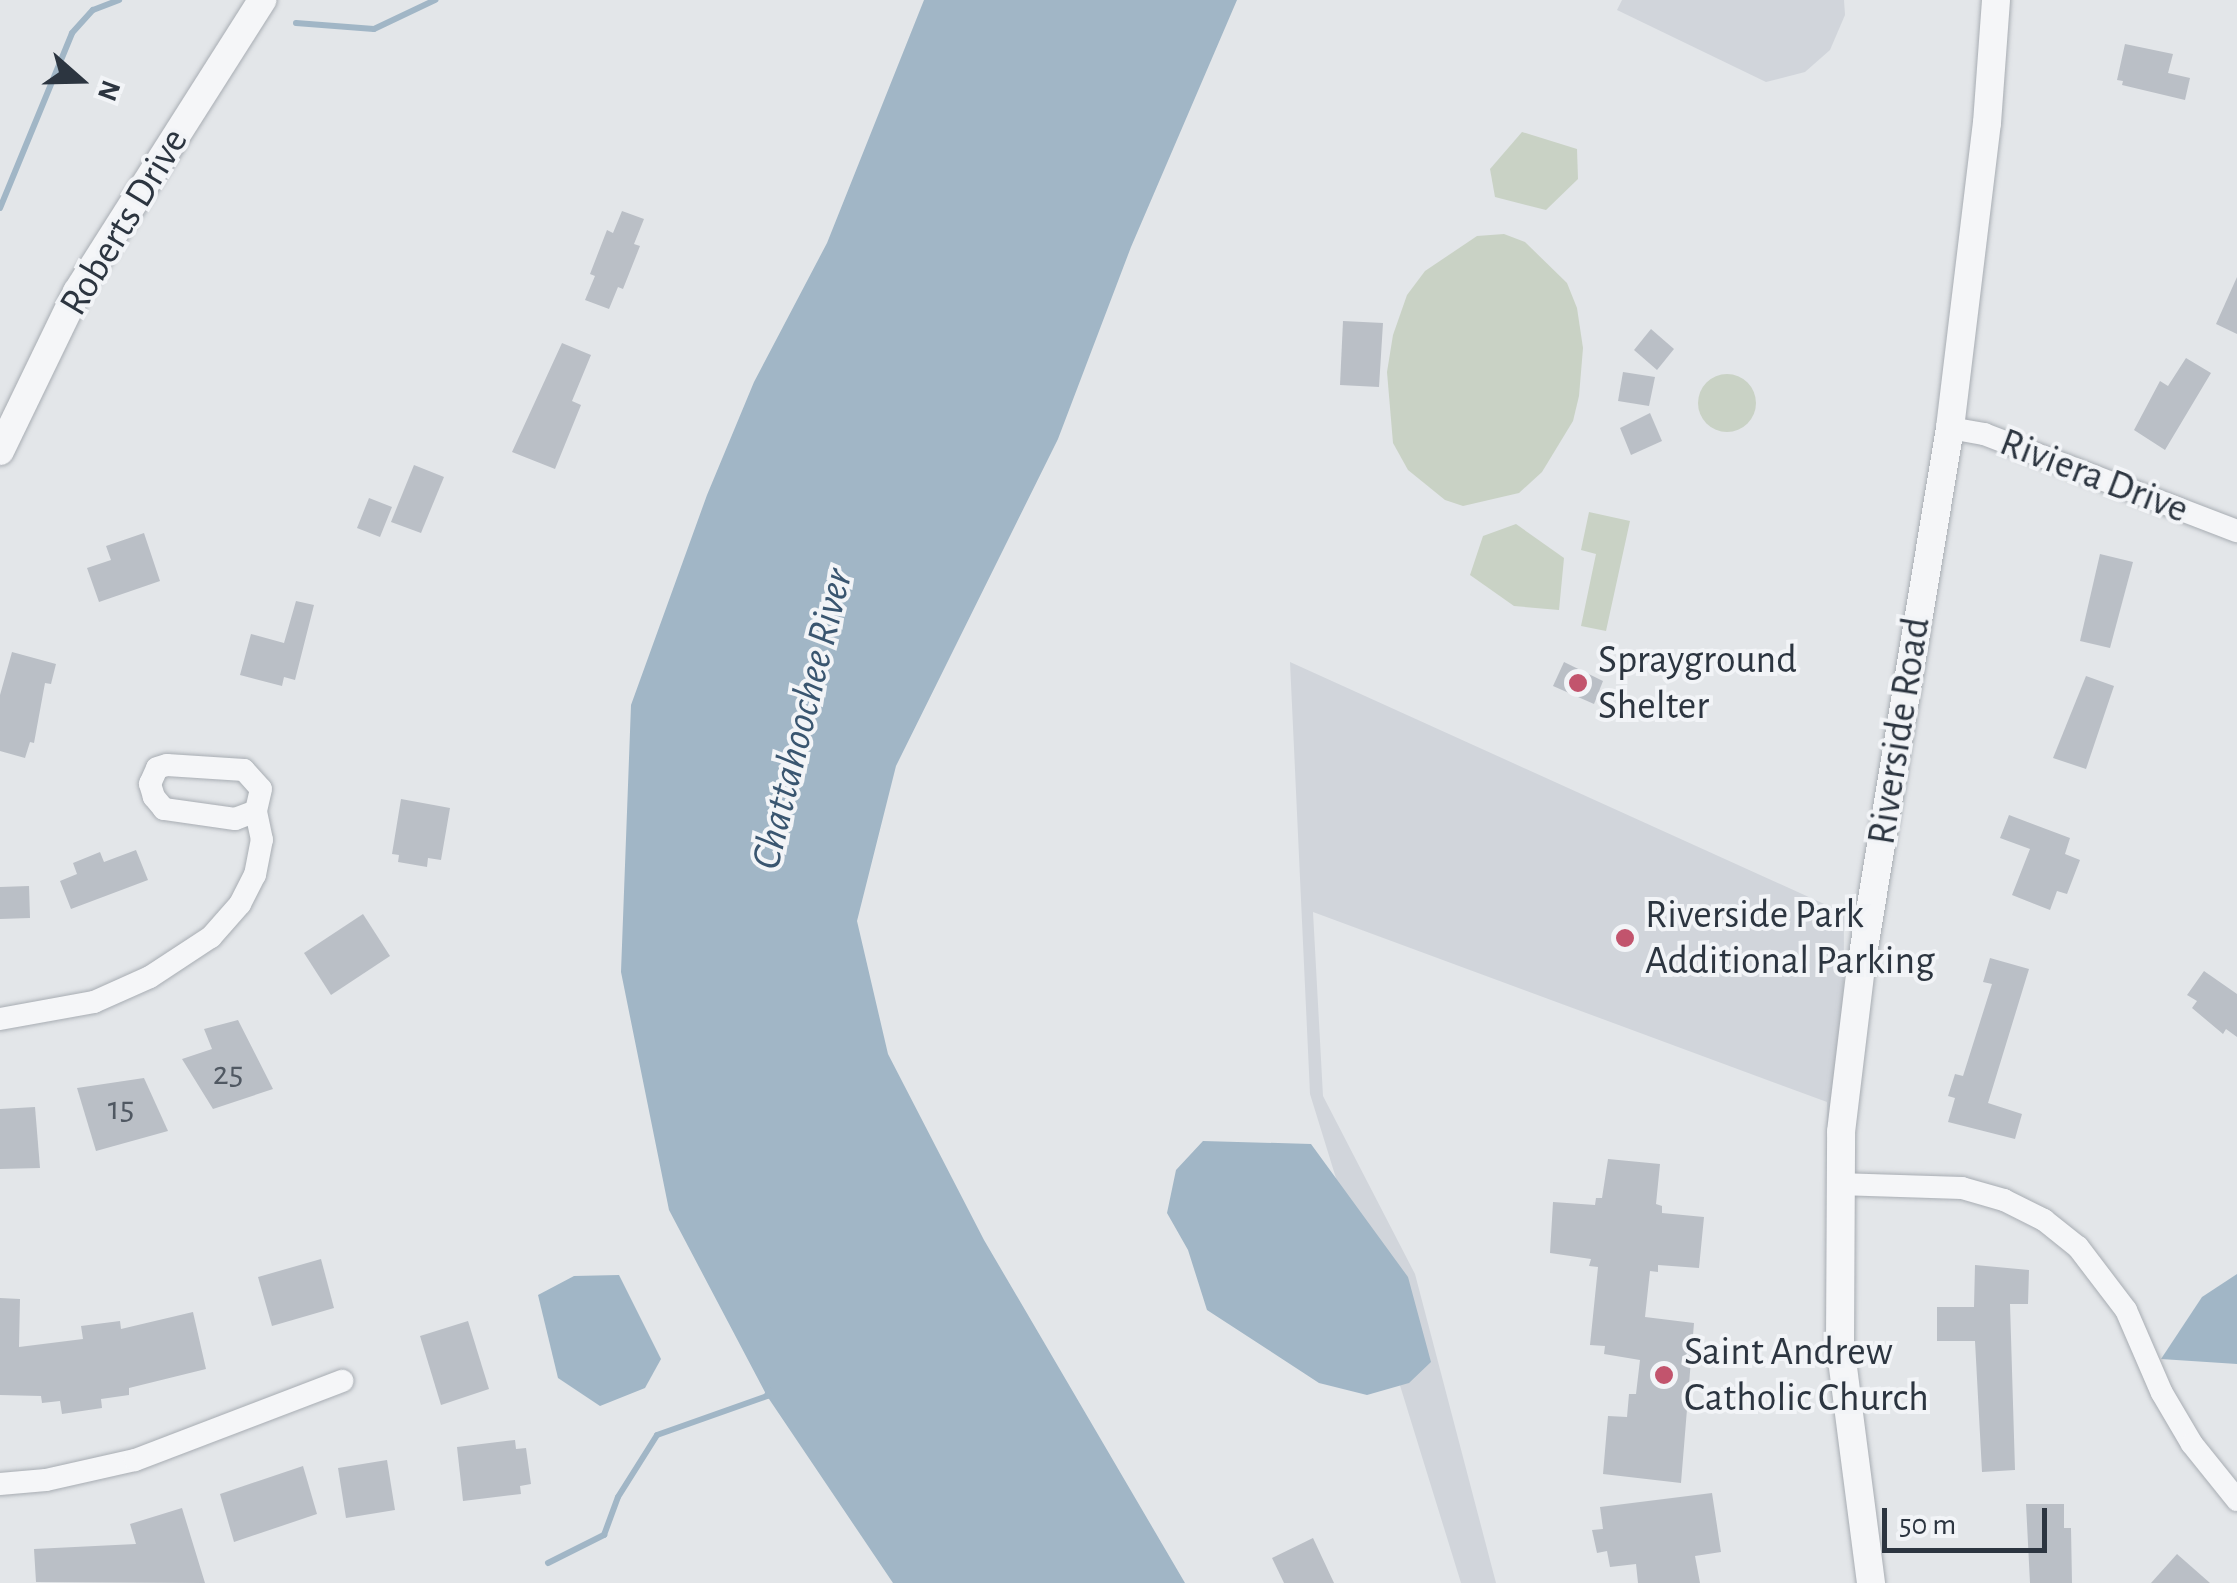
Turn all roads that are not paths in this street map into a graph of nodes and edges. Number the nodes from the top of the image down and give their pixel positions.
1 (262, 0) edge
2 (1996, 0) edge
3 (1950, 428) junction
4 (0, 451) edge
5 (2237, 531) edge
6 (256, 810) dead end
7 (0, 1019) edge
8 (1838, 1184) junction
9 (342, 1381) dead end
10 (0, 1484) edge
11 (2237, 1500) edge
12 (1871, 1583) edge

1 - 4 street, Roberts Drive
2 - 3 street, Riverside Road
3 - 5 street, Riviera Drive
3 - 8 street, Riverside Road
6 - 7 street
8 - 11 street
8 - 12 street, Riverside Road
9 - 10 street

